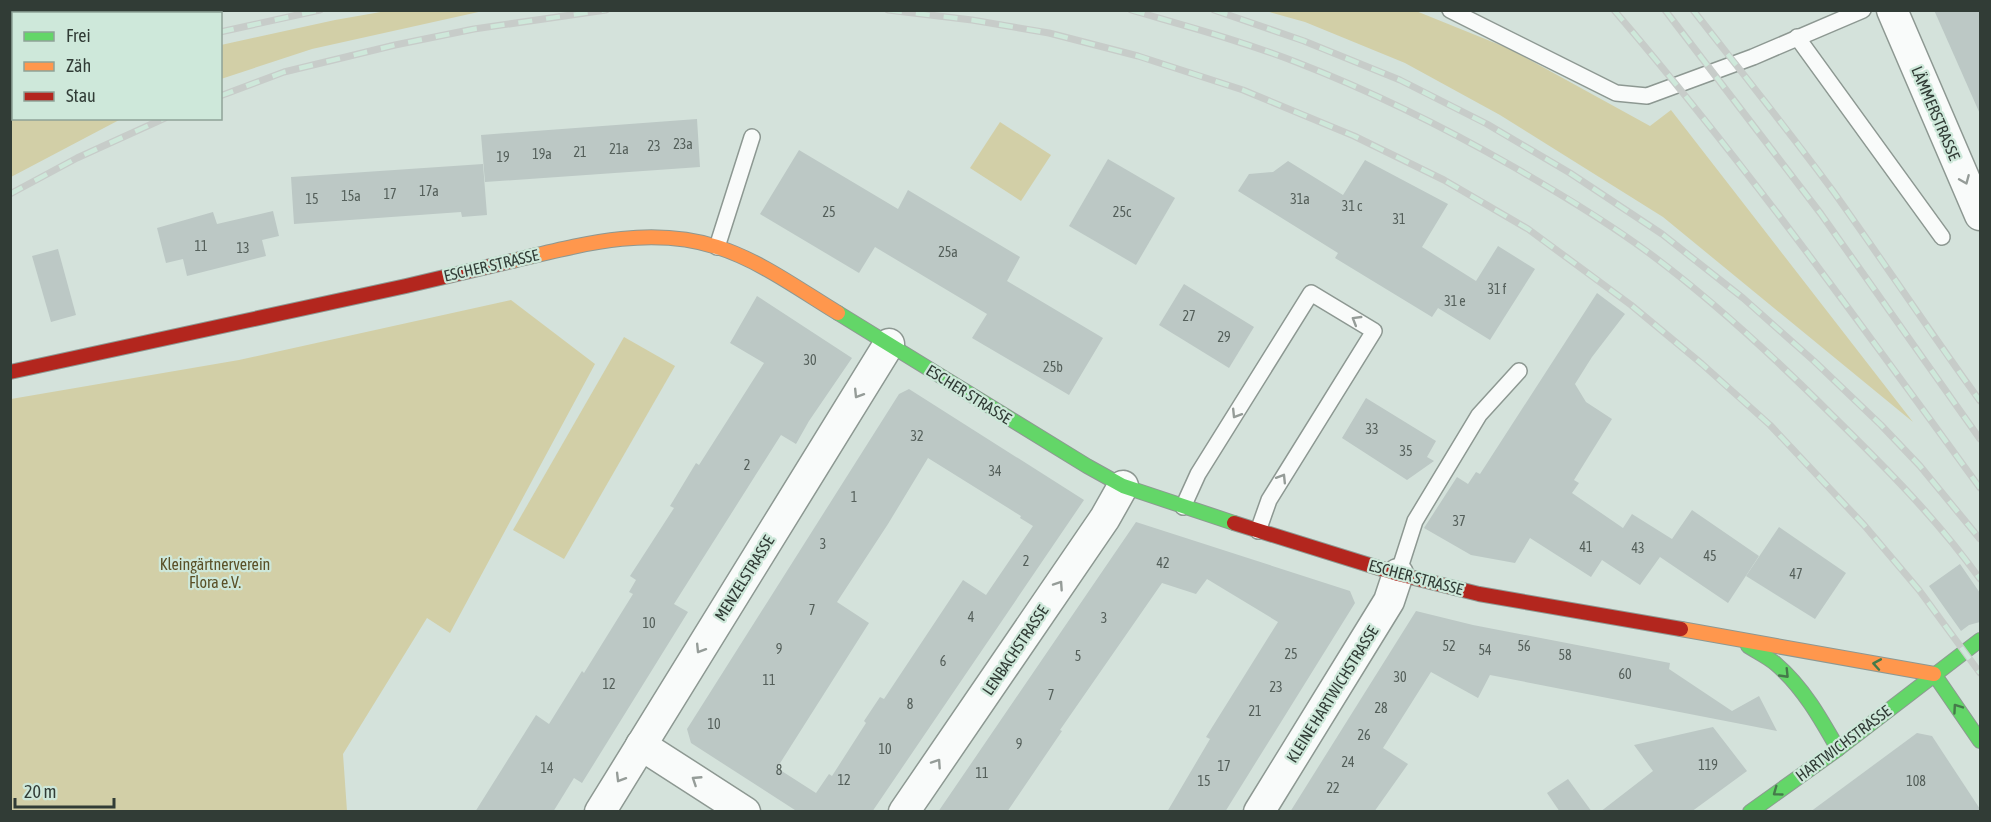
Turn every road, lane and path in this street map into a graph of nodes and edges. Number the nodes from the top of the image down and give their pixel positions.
1 (1450, 10) edge
2 (1863, 10) edge
3 (1892, 10) edge
4 (1797, 37) junction
5 (752, 137) dead end
6 (1980, 215) edge
7 (1942, 237) dead end
8 (717, 247) junction
9 (889, 344) junction
10 (1519, 371) dead end
11 (10, 372) edge
12 (1123, 486) junction
13 (1184, 507) junction
14 (1258, 531) junction
15 (1398, 574) junction
16 (1738, 640) junction
17 (1980, 640) edge
18 (1934, 674) junction
19 (1980, 741) edge
20 (641, 744) junction
21 (1838, 749) junction
22 (600, 812) edge
23 (745, 812) edge
24 (904, 812) edge
25 (1259, 812) edge
26 (1750, 812) edge

1 - 4 lane
2 - 4 lane
3 -> 6 street, LÄMMERSTRASSE
4 - 7 lane
5 - 8 lane
8 - 9 street, ESCHER STRASSE
8 - 11 street, ESCHER STRASSE
9 - 12 street, ESCHER STRASSE
9 -> 20 street, MENZELSTRASSE
10 - 15 lane
12 - 13 street, ESCHER STRASSE
24 -> 12 street, LENBACHSTRASSE
13 - 14 street, ESCHER STRASSE
14 -> 13 lane
14 - 15 street, ESCHER STRASSE
15 - 16 street, ESCHER STRASSE
15 - 25 street, KLEINE HARTWICHSTRASSE
18 -> 16 street, ESCHER STRASSE
16 -> 21 street
17 - 18 street, HARTWICHSTRASSE
19 -> 18 street
18 - 21 street, HARTWICHSTRASSE
20 -> 22 street, MENZELSTRASSE
23 -> 20 street
21 -> 26 street, HARTWICHSTRASSE

